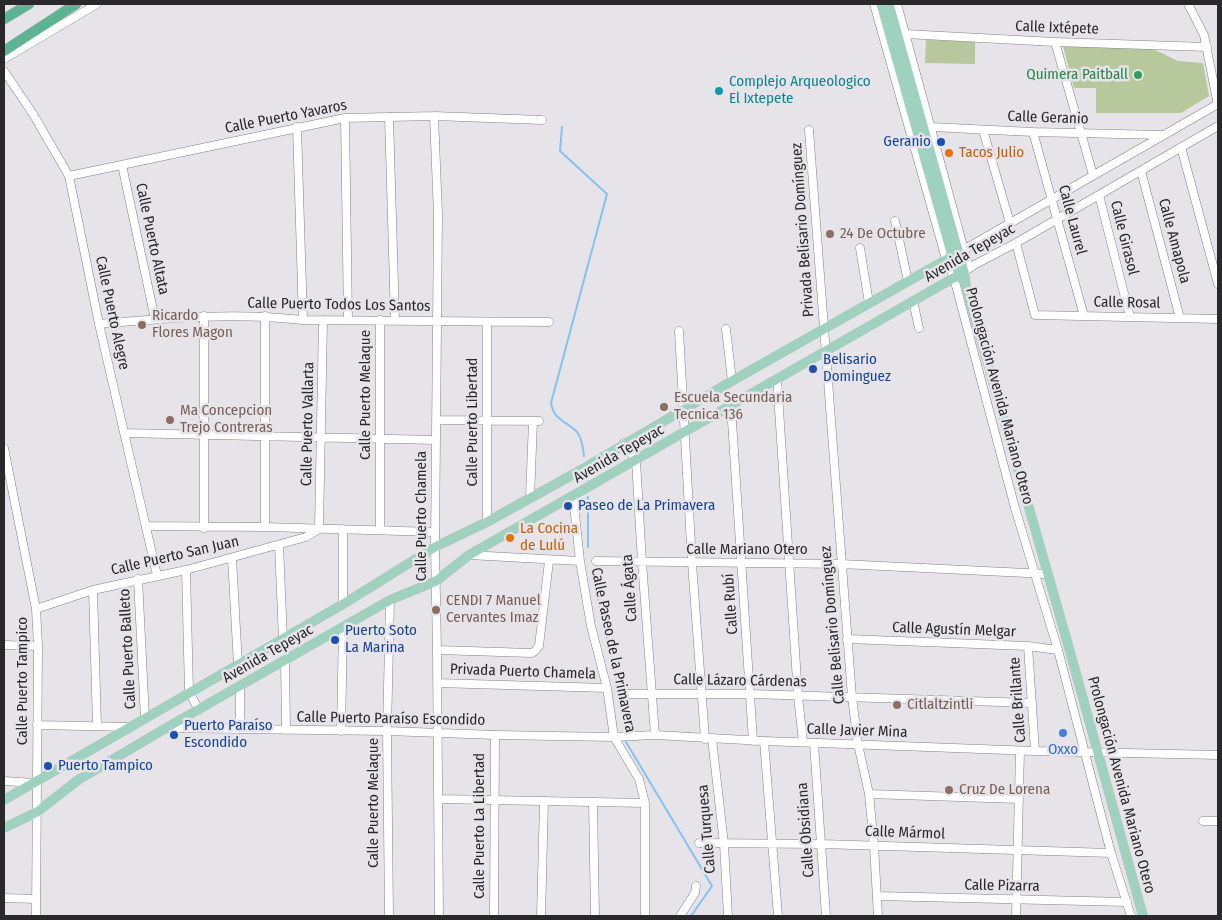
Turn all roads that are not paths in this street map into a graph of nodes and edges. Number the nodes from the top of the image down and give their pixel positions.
1 (29, 4) edge
2 (76, 4) edge
3 (98, 4) edge
4 (874, 4) edge
5 (881, 4) edge
6 (889, 4) edge
7 (897, 4) edge
8 (1188, 4) edge
9 (4, 19) edge
10 (905, 34) junction
11 (1055, 42) junction
12 (1207, 47) junction
13 (4, 51) edge
14 (4, 59) edge
15 (4, 71) edge
16 (1218, 104) edge
17 (434, 116) junction
18 (389, 117) junction
19 (346, 118) junction
20 (542, 120) dead end
21 (1218, 126) edge
22 (297, 127) junction
23 (931, 127) junction
24 (809, 130) dead end
25 (983, 130) junction
26 (1033, 132) junction
27 (1081, 133) junction
28 (1164, 135) junction
29 (1181, 147) junction
30 (122, 164) junction
31 (1141, 171) junction
32 (1093, 175) junction
33 (69, 176) junction
34 (1099, 195) junction
35 (1052, 199) junction
36 (1057, 219) junction
37 (895, 221) dead end
38 (1010, 223) junction
39 (1016, 243) junction
40 (860, 248) dead end
41 (955, 254) junction
42 (961, 273) junction
43 (908, 281) junction
44 (1218, 284) edge
45 (913, 302) junction
46 (869, 303) junction
47 (204, 316) junction
48 (265, 316) junction
49 (1084, 316) junction
50 (1130, 317) junction
51 (1180, 318) junction
52 (155, 319) junction
53 (1218, 319) edge
54 (303, 320) junction
55 (323, 320) junction
56 (348, 320) junction
57 (380, 320) junction
58 (395, 320) junction
59 (438, 321) junction
60 (486, 322) junction
61 (549, 322) dead end
62 (99, 324) junction
63 (919, 328) dead end
64 (726, 329) dead end
65 (824, 329) junction
66 (679, 331) dead end
67 (825, 352) junction
68 (777, 379) junction
69 (732, 381) junction
70 (731, 406) junction
71 (683, 410) junction
72 (436, 420) junction
73 (486, 420) junction
74 (684, 432) junction
75 (124, 433) junction
76 (204, 435) junction
77 (265, 436) junction
78 (321, 438) junction
79 (380, 439) junction
80 (436, 440) junction
81 (624, 443) junction
82 (4, 448) edge
83 (636, 461) junction
84 (573, 496) junction
85 (530, 498) junction
86 (486, 522) junction
87 (146, 526) junction
88 (265, 527) junction
89 (204, 528) junction
90 (320, 528) junction
91 (342, 529) junction
92 (380, 530) junction
93 (435, 532) junction
94 (279, 545) junction
95 (434, 547) junction
96 (469, 555) junction
97 (232, 558) junction
98 (549, 560) junction
99 (580, 561) junction
100 (596, 561) dead end
101 (642, 562) junction
102 (692, 563) junction
103 (742, 563) junction
104 (789, 563) junction
105 (841, 564) junction
106 (186, 570) junction
107 (1035, 573) junction
108 (1047, 574) junction
109 (157, 575) junction
110 (138, 579) junction
111 (436, 581) junction
112 (93, 590) junction
113 (390, 600) junction
114 (342, 605) junction
115 (36, 609) junction
116 (343, 627) junction
117 (283, 639) junction
118 (847, 639) junction
119 (4, 645) edge
120 (38, 646) junction
121 (1028, 646) junction
122 (437, 650) junction
123 (1058, 650) junction
124 (285, 661) junction
125 (238, 665) junction
126 (437, 684) junction
127 (240, 686) junction
128 (608, 688) junction
129 (189, 692) junction
130 (651, 693) junction
131 (628, 694) dead end
132 (702, 694) junction
133 (751, 694) junction
134 (798, 696) junction
135 (852, 697) junction
136 (1032, 702) junction
137 (199, 710) junction
138 (146, 718) junction
139 (37, 725) junction
140 (97, 726) junction
141 (129, 727) junction
142 (166, 728) junction
143 (240, 729) junction
144 (286, 730) junction
145 (341, 731) junction
146 (387, 731) junction
147 (438, 734) junction
148 (494, 735) junction
149 (655, 735) junction
150 (614, 736) junction
151 (708, 739) junction
152 (753, 740) junction
153 (764, 741) junction
154 (803, 742) junction
155 (814, 743) junction
156 (858, 744) junction
157 (1020, 750) junction
158 (1035, 751) junction
159 (1085, 752) junction
160 (1098, 752) junction
161 (1218, 756) edge
162 (4, 781) edge
163 (36, 782) junction
164 (869, 794) junction
165 (438, 799) junction
166 (1019, 799) junction
167 (4, 800) edge
168 (494, 801) junction
169 (544, 801) junction
170 (593, 802) junction
171 (645, 803) junction
172 (37, 812) junction
173 (1203, 821) dead end
174 (1218, 821) edge
175 (4, 828) edge
176 (699, 843) dead end
177 (724, 844) junction
178 (772, 844) junction
179 (821, 844) junction
180 (874, 846) junction
181 (1018, 851) junction
182 (1111, 852) junction
183 (1130, 869) junction
184 (1117, 872) junction
185 (696, 886) dead end
186 (877, 896) junction
187 (4, 898) edge
188 (36, 899) junction
189 (1017, 900) junction
190 (1127, 902) junction
191 (36, 916) edge
192 (388, 916) edge
193 (439, 916) edge
194 (494, 916) edge
195 (541, 916) edge
196 (595, 916) edge
197 (645, 916) edge
198 (680, 916) edge
199 (728, 916) edge
200 (778, 916) edge
201 (826, 916) edge
202 (878, 916) edge
203 (1016, 916) edge
204 (1131, 916) edge
205 (1143, 916) edge

1 - 9 highway
2 - 13 highway
3 - 14 street
4 - 41 street, Prolongación Avenida Mariano Otero
5 - 41 main road, Prolongación Avenida Mariano Otero
6 - 41 main road, Prolongación Avenida Mariano Otero
7 - 10 street, Prolongación Avenida Mariano Otero
8 - 12 street
10 - 11 street, Calle Ixtépete
10 - 23 street, Prolongación Avenida Mariano Otero
11 - 12 street, Calle Ixtépete
11 - 27 street
12 - 16 street
15 - 33 street, Calle Puerto Alegre
16 - 28 street, Avenida Tepeyac
17 - 18 street, Calle Puerto Yavaros
17 - 20 street, Calle Puerto Yavaros
17 - 59 street, Calle Puerto Chamela
18 - 19 street, Calle Puerto Yavaros
18 - 58 street, Calle Puerto Melaque
19 - 22 street, Calle Puerto Yavaros
19 - 56 street
21 - 29 street, Avenida Tepeyac
22 - 30 street, Calle Puerto Yavaros
22 - 54 street
23 - 25 street, Calle Geranio
23 - 41 street, Prolongación Avenida Mariano Otero
24 - 65 street, Privada Belisario Domínguez
25 - 26 street, Calle Geranio
25 - 38 street
26 - 27 street, Calle Geranio
26 - 35 street, Calle Laurel
27 - 28 street, Calle Geranio
27 - 32 street
28 - 32 street, Avenida Tepeyac
29 - 31 street, Avenida Tepeyac
29 - 44 street
30 - 33 street, Calle Puerto Yavaros
30 - 52 street, Calle Puerto Altata
31 - 34 street, Avenida Tepeyac
31 - 51 street, Calle Amapola
32 - 35 street, Avenida Tepeyac
33 - 62 street, Calle Puerto Alegre
34 - 36 street, Avenida Tepeyac
34 - 50 street, Calle Girasol
35 - 36 street, Calle Laurel
35 - 38 street, Avenida Tepeyac
36 - 39 street, Avenida Tepeyac
36 - 49 street, Calle Laurel
37 - 43 street
38 - 41 street, Avenida Tepeyac
39 - 42 street, Avenida Tepeyac
39 - 49 street, Calle Rosal
40 - 46 street
41 - 42 main road, Prolongación Avenida Mariano Otero
41 - 42 street, Prolongación Avenida Mariano Otero
41 - 43 main road, Avenida Tepeyac
42 - 45 main road, Avenida Tepeyac
42 - 107 street, Prolongación Avenida Mariano Otero
42 - 108 main road, Prolongación Avenida Mariano Otero
43 - 46 main road, Avenida Tepeyac
45 - 63 street
45 - 67 main road, Avenida Tepeyac
46 - 65 main road, Avenida Tepeyac
47 - 48 street, Calle Puerto Todos Los Santos
47 - 52 street, Calle Puerto Todos Los Santos
47 - 76 street
48 - 54 street, Calle Puerto Todos Los Santos
48 - 77 street
49 - 50 street, Calle Rosal
50 - 51 street, Calle Rosal
51 - 53 street, Calle Rosal
52 - 62 street, Calle Puerto Todos Los Santos
54 - 55 street, Calle Puerto Todos Los Santos
55 - 56 street, Calle Puerto Todos Los Santos
55 - 78 street, Calle Puerto Vallarta
56 - 57 street, Calle Puerto Todos Los Santos
57 - 58 street, Calle Puerto Todos Los Santos
57 - 79 street, Calle Puerto Melaque
58 - 59 street, Calle Puerto Todos Los Santos
59 - 60 street, Calle Puerto Todos Los Santos
59 - 72 street, Calle Puerto Chamela
60 - 61 street, Calle Puerto Todos Los Santos
60 - 73 street, Calle Puerto Libertad
62 - 75 street, Calle Puerto Alegre
64 - 69 street
65 - 67 street, Calle Belisario Domínguez
65 - 69 main road, Avenida Tepeyac
66 - 71 street, Calle Turquesa
67 - 68 main road, Avenida Tepeyac
67 - 105 street, Calle Belisario Domínguez
68 - 70 main road, Avenida Tepeyac
68 - 104 street
69 - 71 main road, Avenida Tepeyac
70 - 74 main road, Avenida Tepeyac
70 - 103 street, Calle Rubí
71 - 74 street, Calle Turquesa
71 - 81 main road, Avenida Tepeyac
72 - 73 street
72 - 80 street, Calle Puerto Chamela
73 - 85 street
73 - 86 street, Calle Puerto Libertad
74 - 83 main road, Avenida Tepeyac
74 - 102 street, Calle Turquesa
75 - 76 street
75 - 87 street, Calle Puerto Alegre
76 - 77 street
76 - 89 street
77 - 78 street
77 - 88 street
78 - 79 street
78 - 90 street, Calle Puerto Vallarta
79 - 80 street
79 - 92 street, Calle Puerto Melaque
80 - 93 street, Calle Puerto Chamela
81 - 83 street
81 - 85 main road, Avenida Tepeyac
82 - 115 street, Calle Puerto Tampico
83 - 84 main road, Avenida Tepeyac
83 - 101 street, Calle Ágata
84 - 96 main road, Avenida Tepeyac
84 - 99 street, Calle Paseo de la Primavera
85 - 86 main road, Avenida Tepeyac
86 - 95 main road, Avenida Tepeyac
87 - 89 street, Calle Puerto San Juan
87 - 109 street, Calle Puerto Alegre
88 - 89 street, Calle Puerto San Juan
88 - 90 street, Calle Puerto San Juan
90 - 91 street, Calle Puerto San Juan
90 - 94 street, Calle Puerto San Juan
91 - 92 street, Calle Puerto San Juan
91 - 114 street
92 - 93 street, Calle Puerto San Juan
93 - 95 street, Calle Puerto Chamela
94 - 97 street, Calle Puerto San Juan
94 - 117 street
95 - 111 street, Calle Puerto Chamela
95 - 114 main road, Avenida Tepeyac
96 - 98 street
96 - 111 main road, Avenida Tepeyac
97 - 106 street, Calle Puerto San Juan
97 - 125 street
98 - 99 street
98 - 122 street, Privada Puerto Chamela
99 - 128 street, Calle Paseo de la Primavera
100 - 101 street, Calle Mariano Otero
101 - 102 street, Calle Mariano Otero
101 - 130 street, Calle Ágata
102 - 103 street, Calle Mariano Otero
102 - 132 street, Calle Turquesa
103 - 104 street, Calle Mariano Otero
103 - 133 street, Calle Rubí
104 - 105 street, Calle Mariano Otero
104 - 134 street
105 - 107 street, Calle Mariano Otero
105 - 118 street, Calle Belisario Domínguez
106 - 109 street, Calle Puerto San Juan
106 - 129 street
107 - 108 street, Calle Mariano Otero
107 - 123 street, Prolongación Avenida Mariano Otero
108 - 160 main road, Prolongación Avenida Mariano Otero
109 - 110 street, Calle Puerto San Juan
110 - 112 street, Calle Puerto San Juan
110 - 138 street, Calle Puerto Balleto
111 - 113 main road, Avenida Tepeyac
111 - 122 street, Calle Puerto Chamela
112 - 115 street, Calle Puerto San Juan
112 - 140 street
113 - 116 main road, Avenida Tepeyac
113 - 146 street, Calle Puerto Melaque
114 - 117 main road, Avenida Tepeyac
115 - 120 street, Calle Puerto Tampico
116 - 124 main road, Avenida Tepeyac
116 - 145 street
117 - 125 main road, Avenida Tepeyac
118 - 121 street, Calle Agustín Melgar
118 - 135 street, Calle Belisario Domínguez
119 - 120 street
120 - 139 street, Calle Puerto Tampico
121 - 123 street, Calle Agustín Melgar
121 - 136 street, Calle Brillante
122 - 126 street, Calle Puerto Chamela
123 - 159 street, Prolongación Avenida Mariano Otero
124 - 127 main road, Avenida Tepeyac
124 - 144 street
125 - 129 main road, Avenida Tepeyac
126 - 128 street, Privada Puerto Chamela
126 - 147 street, Calle Puerto Chamela
127 - 137 main road, Avenida Tepeyac
127 - 143 street
128 - 150 street, Calle Paseo de la Primavera
129 - 137 street
129 - 138 main road, Avenida Tepeyac
130 - 131 street, Calle Lázaro Cárdenas
130 - 132 street, Calle Lázaro Cárdenas
130 - 149 street, Calle Ágata
132 - 133 street, Calle Lázaro Cárdenas
132 - 151 street, Calle Turquesa
133 - 134 street, Calle Lázaro Cárdenas
133 - 152 street, Calle Rubí
134 - 135 street, Calle Lázaro Cárdenas
134 - 154 street
135 - 136 street, Calle Lázaro Cárdenas
135 - 156 street, Calle Belisario Domínguez
136 - 158 street, Calle Brillante
137 - 142 main road, Avenida Tepeyac
138 - 141 main road, Avenida Tepeyac
139 - 140 street
139 - 163 street, Calle Puerto Tampico
140 - 141 street
141 - 163 main road, Avenida Tepeyac
142 - 143 street, Calle Puerto Paraíso Escondido
142 - 172 main road, Avenida Tepeyac
143 - 144 street, Calle Puerto Paraíso Escondido
144 - 145 street, Calle Puerto Paraíso Escondido
145 - 146 street, Calle Puerto Paraíso Escondido
146 - 147 street, Calle Puerto Paraíso Escondido
146 - 192 street, Calle Puerto Melaque
147 - 148 street, Calle Puerto Paraíso Escondido
147 - 165 street, Calle Puerto Chamela
148 - 150 street, Calle Puerto Paraíso Escondido
148 - 168 street, Calle Puerto La Libertad
149 - 150 street, Calle Javier Mina
149 - 151 street, Calle Javier Mina
150 - 171 street, Calle Paseo de la Primavera
151 - 152 street, Calle Javier Mina
151 - 177 street, Calle Turquesa
152 - 153 street, Calle Javier Mina
153 - 154 street, Calle Javier Mina
153 - 178 street
154 - 155 street, Calle Javier Mina
155 - 156 street, Calle Javier Mina
155 - 179 street, Calle Obsidiana
156 - 157 street, Calle Javier Mina
156 - 164 street, Calle Belisario Domínguez
157 - 158 street, Calle Javier Mina
157 - 166 street
158 - 159 street, Calle Javier Mina
159 - 160 street, Calle Javier Mina
159 - 182 street, Prolongación Avenida Mariano Otero
160 - 161 street, Calle Javier Mina
160 - 183 main road, Prolongación Avenida Mariano Otero
162 - 163 street
163 - 167 main road, Avenida Tepeyac
163 - 172 street, Calle Puerto Tampico
164 - 166 street
164 - 180 street, Calle Belisario Domínguez
165 - 168 street
165 - 193 street, Calle Puerto Chamela
166 - 181 street
168 - 169 street
168 - 194 street, Calle Puerto La Libertad
169 - 170 street
169 - 195 street
170 - 171 street
170 - 196 street
171 - 197 street, Calle Paseo de la Primavera
172 - 175 main road, Avenida Tepeyac
172 - 188 street, Calle Puerto Tampico
173 - 174 street
176 - 177 street, Calle Mármol
177 - 178 street, Calle Mármol
177 - 199 street, Calle Turquesa
178 - 179 street, Calle Mármol
178 - 200 street
179 - 180 street, Calle Mármol
179 - 201 street, Calle Obsidiana
180 - 181 street, Calle Mármol
180 - 186 street, Calle Belisario Domínguez
181 - 182 street, Calle Mármol
181 - 189 street
182 - 184 street, Prolongación Avenida Mariano Otero
183 - 184 street
183 - 205 main road, Prolongación Avenida Mariano Otero
184 - 190 street, Prolongación Avenida Mariano Otero
185 - 198 street
186 - 189 street, Calle Pizarra
186 - 202 street, Calle Belisario Domínguez
187 - 188 street
188 - 191 street, Calle Puerto Tampico
189 - 190 street, Calle Pizarra
189 - 203 street
190 - 204 street, Prolongación Avenida Mariano Otero

